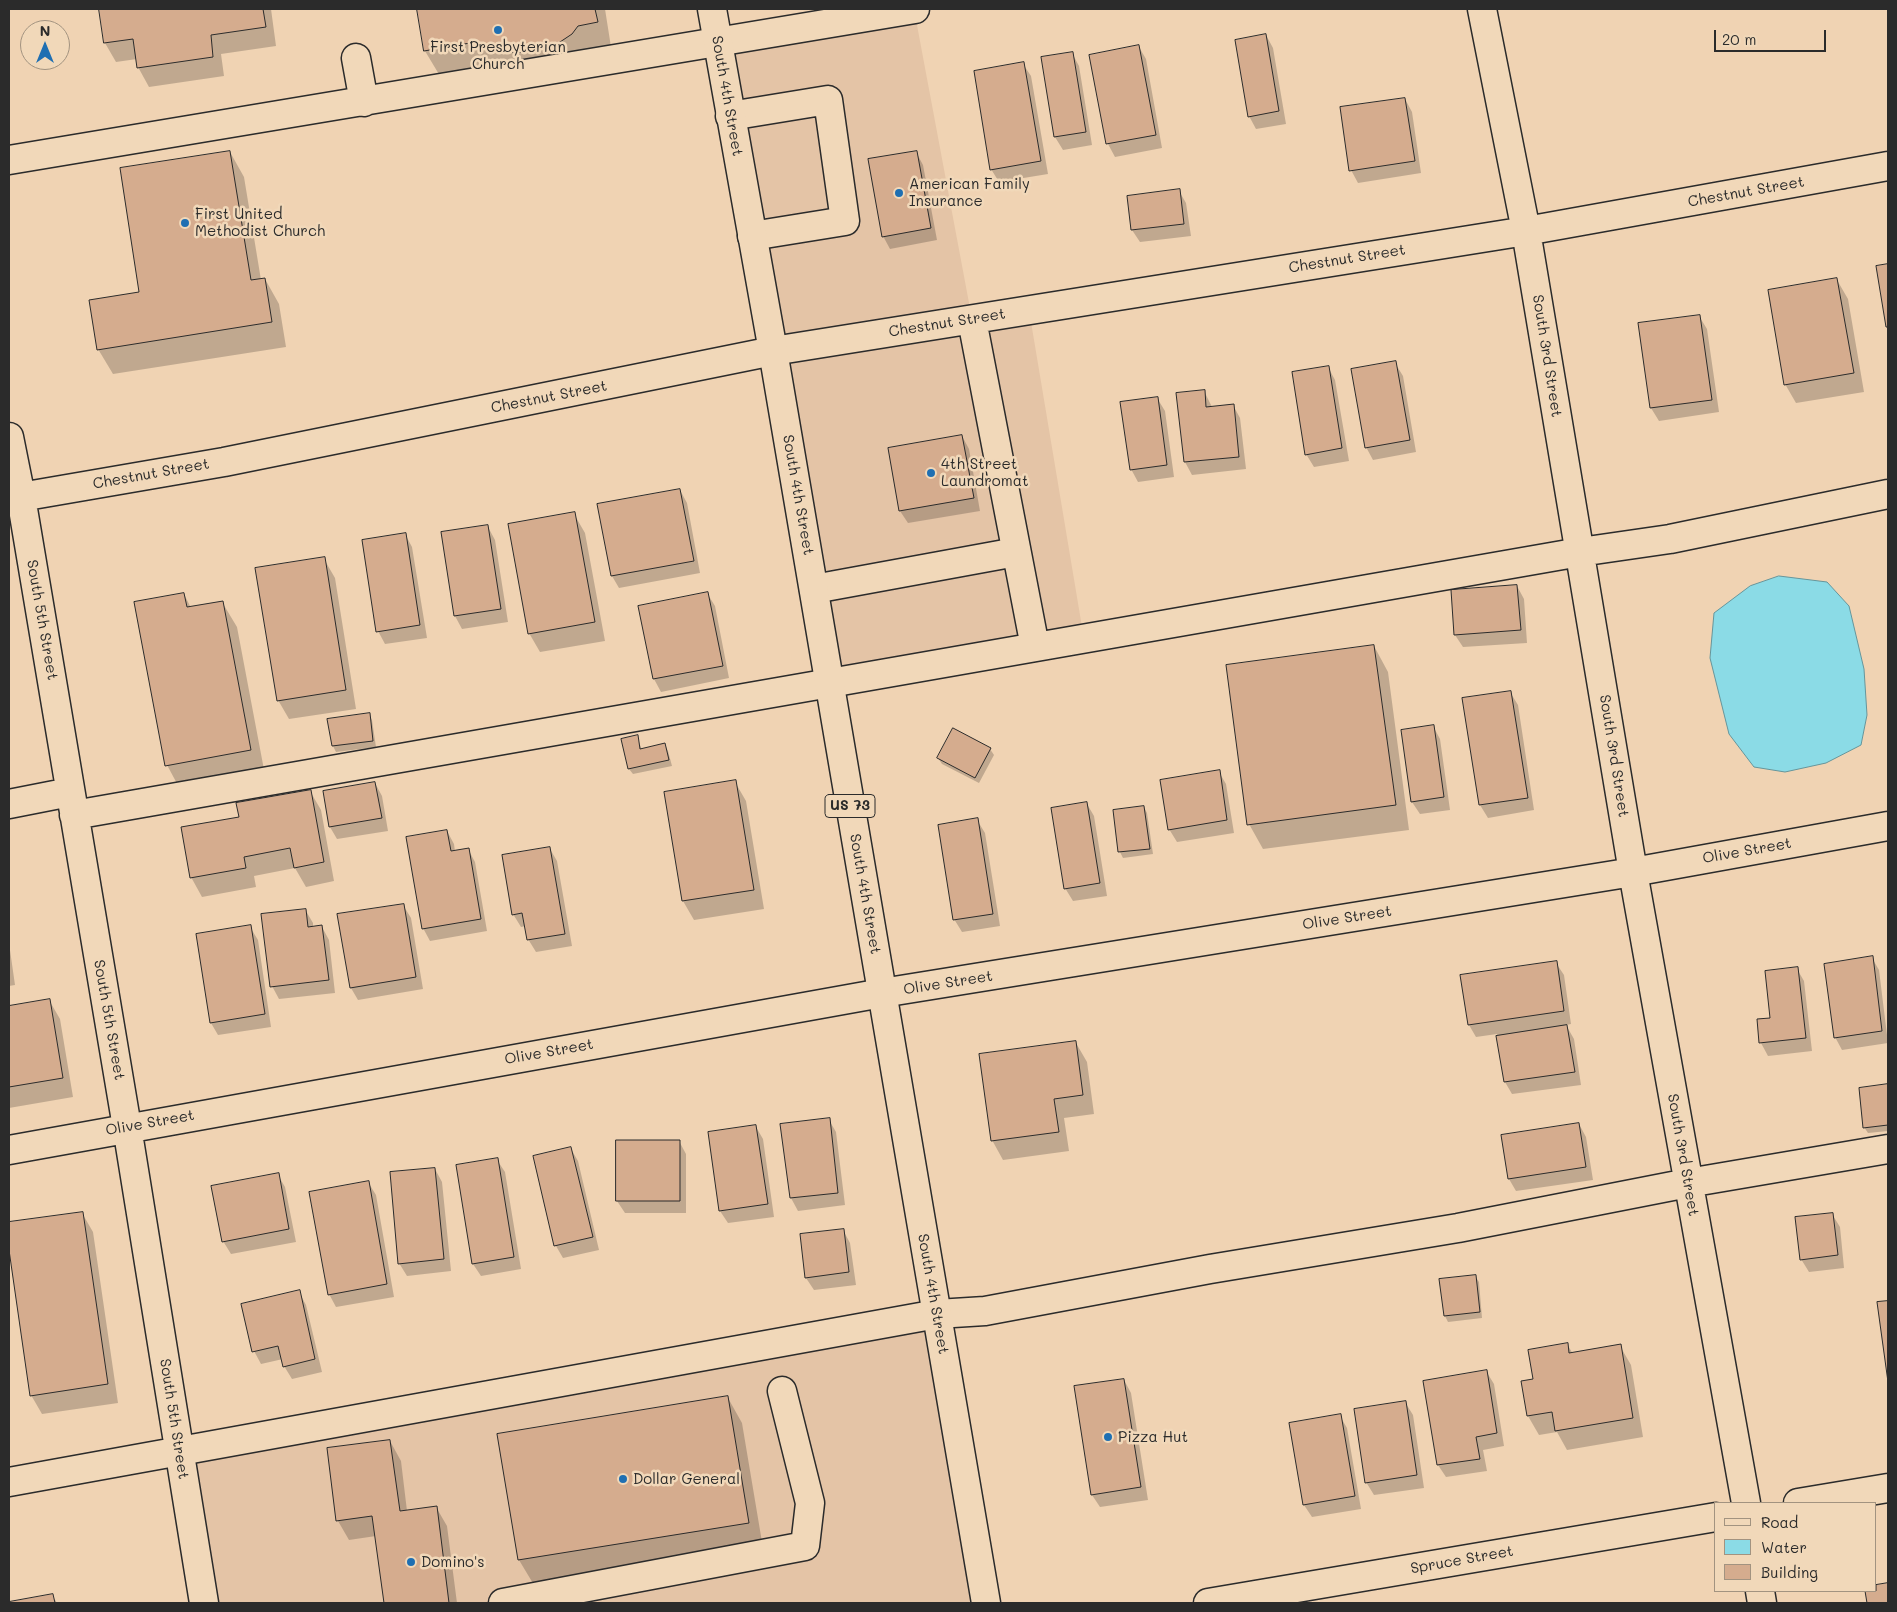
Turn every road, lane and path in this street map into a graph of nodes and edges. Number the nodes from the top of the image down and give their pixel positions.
1 (712, 9) edge
2 (915, 9) edge
3 (1482, 9) edge
4 (717, 43) junction
5 (356, 58) dead end
6 (364, 102) junction
7 (730, 116) junction
8 (9, 160) edge
9 (1888, 166) edge
10 (1526, 231) junction
11 (752, 236) junction
12 (972, 320) junction
13 (773, 352) junction
14 (9, 437) edge
15 (1888, 494) edge
16 (15, 498) edge
17 (1016, 552) junction
18 (1580, 552) junction
19 (814, 589) junction
20 (1035, 647) junction
21 (829, 683) junction
22 (9, 804) edge
23 (72, 804) junction
24 (1888, 826) edge
25 (1633, 872) junction
26 (882, 993) junction
27 (127, 1127) junction
28 (1888, 1149) edge
29 (9, 1150) edge
30 (1688, 1183) junction
31 (937, 1314) junction
32 (782, 1391) dead end
33 (179, 1451) junction
34 (9, 1482) edge
35 (1888, 1488) edge
36 (1746, 1502) edge
37 (1804, 1502) edge
38 (1714, 1517) edge
39 (204, 1603) edge
40 (503, 1603) edge
41 (986, 1603) edge
42 (1208, 1603) edge

1 - 4 main road, South 4th Street / US 73
2 - 4 main road
3 - 10 main road, South 3rd Street
4 - 6 main road
4 - 7 main road, South 4th Street / US 73
5 - 6 main road
6 - 8 main road
7 - 11 main road, South 4th Street / US 73
7 - 11 main road
9 - 10 main road, Chestnut Street
10 - 12 main road, Chestnut Street
10 - 18 main road, South 3rd Street
11 - 13 main road, South 4th Street / US 73
12 - 13 main road, Chestnut Street
12 - 17 main road
13 - 16 main road, Chestnut Street
13 - 19 main road, South 4th Street / US 73
14 - 16 main road, South 5th Street
15 - 18 main road
16 - 23 main road, South 5th Street
17 - 19 main road
17 - 20 main road
18 - 20 main road
18 - 25 main road, South 3rd Street
19 - 21 main road, South 4th Street / US 73
20 - 21 main road
21 - 23 main road
21 - 26 main road, South 4th Street / US 73
22 - 23 main road
23 - 27 main road, South 5th Street
24 - 25 main road, Olive Street
25 - 26 main road, Olive Street
25 - 30 main road, South 3rd Street
26 - 27 main road, Olive Street
26 - 31 main road, South 4th Street / US 73
27 - 29 main road, Olive Street
27 - 33 main road, South 5th Street
28 - 30 main road
30 - 31 main road
30 - 36 main road, South 3rd Street
31 - 33 main road
31 - 41 main road, South 4th Street / US 73
32 - 40 main road
33 - 34 main road
33 - 39 main road, South 5th Street
35 - 37 main road
38 - 42 main road, Spruce Street

